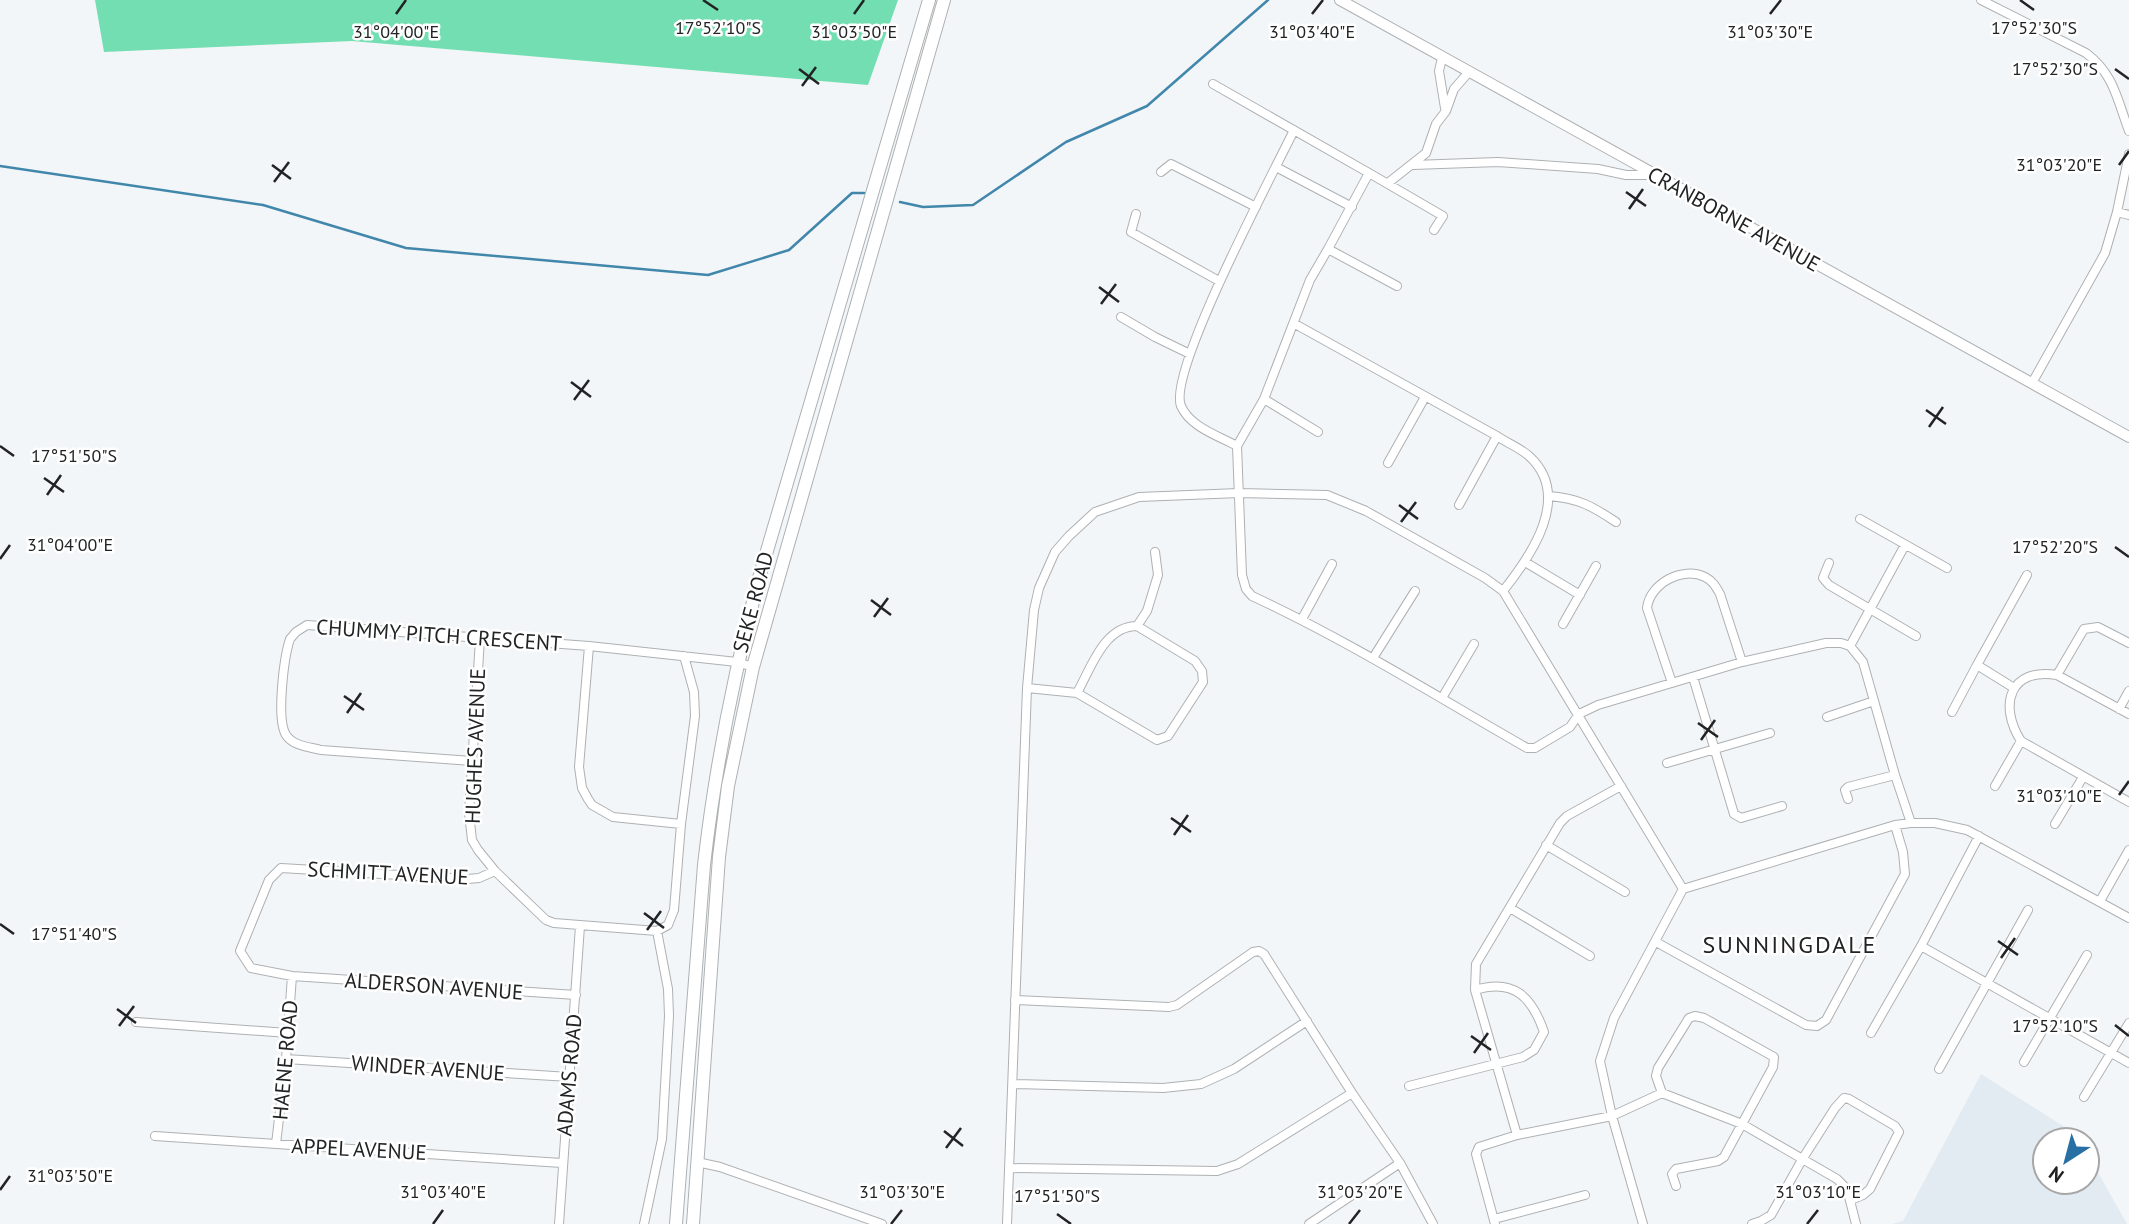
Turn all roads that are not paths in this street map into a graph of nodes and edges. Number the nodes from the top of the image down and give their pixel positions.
1 (929, 0) edge
2 (944, 0) edge
3 (1340, 0) edge
4 (1981, 0) edge
5 (1359, 4) edge
6 (1442, 58) junction
7 (1468, 72) junction
8 (1213, 84) dead end
9 (1446, 111) junction
10 (1294, 130) junction
11 (2129, 131) edge
12 (2129, 154) edge
13 (1413, 164) junction
14 (1276, 167) junction
15 (1161, 172) dead end
16 (1369, 173) junction
17 (1654, 175) junction
18 (1388, 183) junction
19 (1352, 206) junction
20 (1256, 207) junction
21 (2117, 212) junction
22 (1136, 214) dead end
23 (2129, 215) edge
24 (1434, 230) dead end
25 (1328, 249) junction
26 (1219, 281) junction
27 (1396, 286) dead end
28 (1121, 317) dead end
29 (1295, 324) junction
30 (1190, 354) junction
31 (2032, 383) junction
32 (1425, 397) junction
33 (1264, 399) junction
34 (1318, 432) dead end
35 (1496, 436) junction
36 (2129, 438) edge
37 (1237, 446) junction
38 (1388, 463) dead end
39 (1239, 493) junction
40 (1548, 496) junction
41 (1459, 505) dead end
42 (1860, 519) dead end
43 (1616, 523) dead end
44 (1905, 545) junction
45 (1155, 552) dead end
46 (1525, 562) junction
47 (1829, 563) dead end
48 (1332, 565) dead end
49 (1596, 566) dead end
50 (1947, 568) dead end
51 (2027, 575) dead end
52 (1415, 591) dead end
53 (1503, 591) junction
54 (1580, 595) junction
55 (1870, 610) junction
56 (1302, 619) junction
57 (1563, 624) dead end
58 (1137, 626) junction
59 (1916, 636) dead end
60 (480, 639) junction
61 (2129, 643) edge
62 (1474, 644) dead end
63 (589, 646) junction
64 (1850, 646) junction
65 (684, 656) junction
66 (1373, 658) junction
67 (737, 662) junction
68 (1742, 662) junction
69 (1977, 665) junction
70 (753, 667) junction
71 (2057, 675) junction
72 (1693, 677) junction
73 (1672, 683) junction
74 (1027, 688) junction
75 (2014, 688) junction
76 (2129, 691) edge
77 (1077, 693) junction
78 (1442, 698) junction
79 (1874, 701) junction
80 (2119, 709) junction
81 (1952, 712) dead end
82 (1578, 714) junction
83 (2129, 714) edge
84 (1827, 718) dead end
85 (1770, 733) dead end
86 (2021, 740) junction
87 (1717, 750) junction
88 (472, 761) junction
89 (1667, 763) dead end
90 (1895, 775) junction
91 (2083, 777) junction
92 (1621, 786) junction
93 (1995, 786) dead end
94 (1847, 799) dead end
95 (2129, 802) edge
96 (1782, 806) dead end
97 (1911, 822) junction
98 (681, 824) junction
99 (2055, 824) dead end
100 (1895, 825) junction
101 (1979, 836) junction
102 (1546, 845) junction
103 (2129, 849) edge
104 (281, 868) joint
105 (495, 871) junction
106 (1683, 888) junction
107 (1625, 892) dead end
108 (2099, 901) junction
109 (1510, 908) junction
110 (2028, 910) dead end
111 (2129, 918) edge
112 (580, 926) junction
113 (657, 931) junction
114 (1656, 943) junction
115 (1921, 946) junction
116 (2087, 955) dead end
117 (1590, 956) dead end
118 (292, 976) junction
119 (1987, 984) junction
120 (1475, 990) junction
121 (576, 995) junction
122 (1015, 1000) junction
123 (2050, 1017) junction
124 (1307, 1021) junction
125 (136, 1022) dead end
126 (2129, 1023) edge
127 (288, 1033) junction
128 (1871, 1033) dead end
129 (2112, 1052) junction
130 (286, 1059) junction
131 (2024, 1062) dead end
132 (1497, 1063) junction
133 (2129, 1063) edge
134 (1939, 1069) dead end
135 (569, 1077) junction
136 (1013, 1084) junction
137 (1409, 1086) dead end
138 (1352, 1093) junction
139 (1662, 1093) junction
140 (2084, 1097) dead end
141 (1612, 1116) junction
142 (1742, 1124) junction
143 (1517, 1135) junction
144 (155, 1136) dead end
145 (276, 1144) junction
146 (1803, 1158) junction
147 (697, 1162) junction
148 (562, 1163) junction
149 (1400, 1163) junction
150 (1009, 1168) junction
151 (1676, 1186) dead end
152 (1585, 1195) dead end
153 (1851, 1200) junction
154 (1494, 1222) edge
155 (559, 1224) edge
156 (644, 1224) edge
157 (676, 1224) edge
158 (693, 1224) edge
159 (883, 1224) edge
160 (1007, 1224) edge
161 (1309, 1224) edge
162 (1433, 1224) edge
163 (1643, 1224) edge
164 (1752, 1224) edge
165 (1856, 1224) edge

1 - 67 main road, SEKE ROAD
2 - 70 main road, SEKE ROAD
3 - 5 street, CRANBORNE AVENUE
4 - 11 street
5 - 6 street, CRANBORNE AVENUE
6 - 7 street, CRANBORNE AVENUE
6 - 9 street
7 - 9 street
7 - 17 street, CRANBORNE AVENUE
8 - 10 street
9 - 13 street
10 - 14 street
10 - 16 street
12 - 21 street
13 - 17 street
13 - 18 street
14 - 19 street
14 - 20 street
15 - 20 street
16 - 18 street
16 - 19 street
17 - 31 street, CRANBORNE AVENUE
18 - 24 street
19 - 25 street
20 - 26 street
21 - 23 street
21 - 31 street
22 - 26 street
25 - 27 street
25 - 29 street
26 - 30 street
28 - 30 street
29 - 32 street
29 - 33 street
30 - 37 street
31 - 36 street, CRANBORNE AVENUE
32 - 35 street
32 - 38 street
33 - 34 street
33 - 37 street
35 - 40 street
35 - 41 street
37 - 39 street
39 - 53 street
39 - 56 street
39 - 74 street
40 - 43 street
40 - 46 street
42 - 44 street
44 - 50 street
44 - 55 street
45 - 58 street
46 - 53 street
46 - 54 street
47 - 55 street
48 - 56 street
49 - 54 street
51 - 69 street
52 - 66 street
53 - 82 street
54 - 57 street
55 - 59 street
55 - 64 street
56 - 66 street
58 - 77 street
58 - 77 street
60 - 63 street, CHUMMY PITCH CRESCENT
60 - 88 street, HUGHES AVENUE
60 - 88 street, CHUMMY PITCH CRESCENT
61 - 71 street
62 - 78 street
63 - 65 street, CHUMMY PITCH CRESCENT
63 - 98 street
64 - 68 street
64 - 79 street
65 - 67 street, CHUMMY PITCH CRESCENT
65 - 98 street
66 - 78 street
67 - 70 street, CHUMMY PITCH CRESCENT
67 - 157 main road, SEKE ROAD
68 - 72 street
68 - 73 street
69 - 75 street
69 - 81 street
70 - 147 main road, SEKE ROAD
71 - 75 street
71 - 80 street
72 - 73 street
72 - 87 street
73 - 82 street
74 - 77 street
74 - 122 street
75 - 86 street
76 - 80 street
78 - 82 street
79 - 84 street
79 - 90 street
80 - 83 street
82 - 92 street
85 - 87 street
86 - 91 street
86 - 93 street
87 - 89 street
87 - 96 street
88 - 105 street, HUGHES AVENUE
90 - 94 street
90 - 97 street
91 - 95 street
91 - 99 street
92 - 102 street
92 - 106 street
97 - 100 street
97 - 101 street
98 - 113 street
100 - 106 street
100 - 114 street
101 - 108 street
101 - 115 street
102 - 107 street
102 - 109 street
103 - 108 street
104 - 105 street, SCHMITT AVENUE
104 - 118 street, ALDERSON AVENUE
105 - 112 street, HUGHES AVENUE
106 - 114 street
108 - 111 street
109 - 117 street
109 - 120 street
110 - 119 street
112 - 113 street, HUGHES AVENUE
112 - 121 street, ADAMS ROAD
113 - 156 street
114 - 141 street
115 - 119 street
115 - 128 street
116 - 123 street
118 - 121 street, ALDERSON AVENUE
118 - 127 street, HAENE ROAD
119 - 123 street
119 - 134 street
120 - 132 street
120 - 132 street
121 - 135 street, ADAMS ROAD
122 - 124 street
122 - 136 street
123 - 129 street
123 - 131 street
124 - 136 street
124 - 138 street
125 - 127 street
126 - 129 street
127 - 130 street, HAENE ROAD
129 - 133 street
129 - 140 street
130 - 135 street, WINDER AVENUE
130 - 145 street, HAENE ROAD
132 - 137 street
132 - 143 street
135 - 148 street, ADAMS ROAD
136 - 150 street
138 - 149 street
138 - 150 street
139 - 141 street
139 - 142 street
139 - 142 street
141 - 143 street
141 - 163 street
142 - 146 street
142 - 151 street
143 - 154 street
144 - 145 street, APPEL AVENUE
145 - 148 street, APPEL AVENUE
146 - 153 street
146 - 153 street
146 - 164 street
147 - 158 main road, SEKE ROAD
147 - 159 street
148 - 155 street, ADAMS ROAD
149 - 161 street
149 - 162 street
150 - 160 street
152 - 154 street
153 - 165 street

